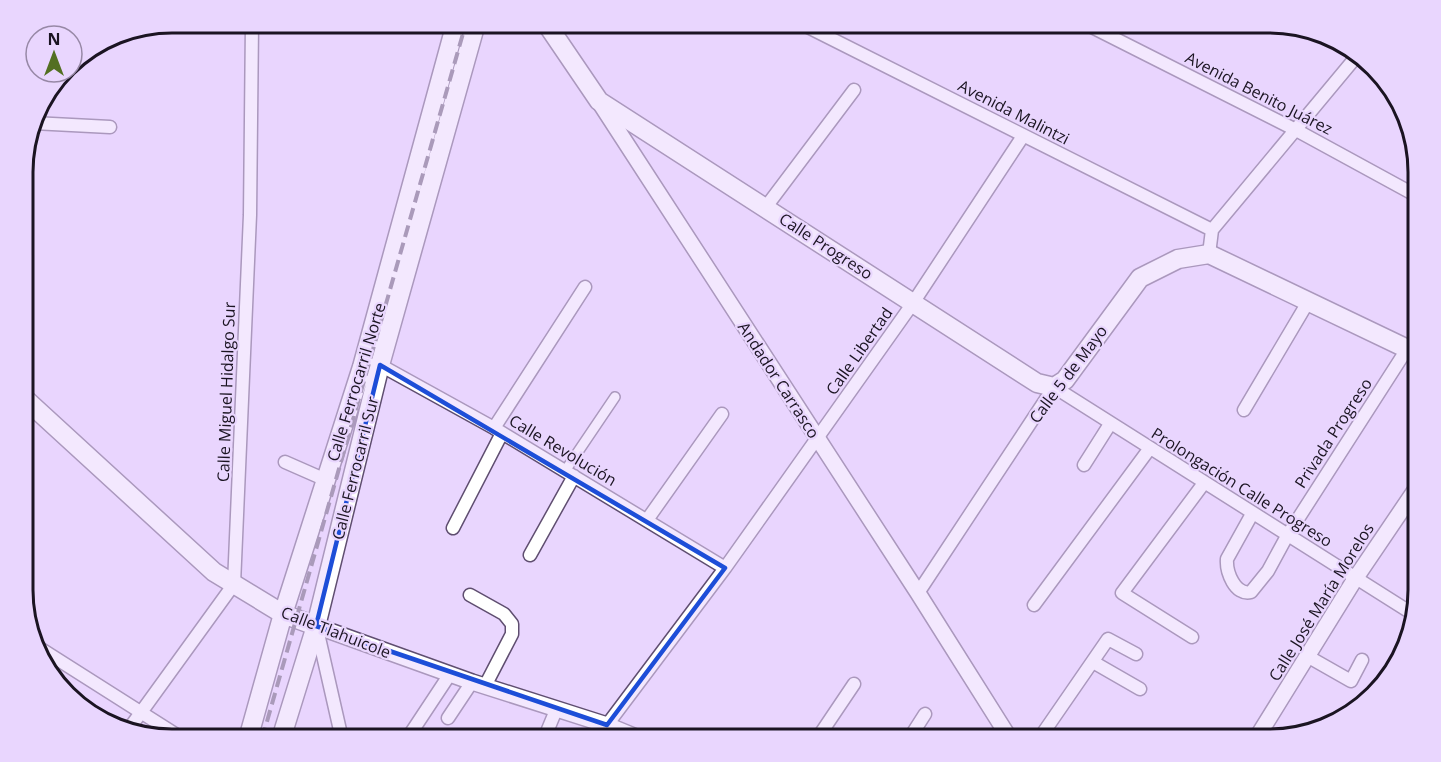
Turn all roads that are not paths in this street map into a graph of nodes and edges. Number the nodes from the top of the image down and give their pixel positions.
1 (252, 33) edge
2 (453, 33) edge
3 (473, 33) edge
4 (553, 33) edge
5 (822, 33) edge
6 (1118, 33) edge
7 (1353, 61) edge
8 (854, 90) dead end
9 (599, 101) junction
10 (42, 123) edge
11 (110, 127) dead end
12 (1296, 130) junction
13 (1023, 136) junction
14 (1408, 191) edge
15 (766, 207) junction
16 (1212, 230) junction
17 (1209, 254) junction
18 (585, 288) dead end
19 (1308, 302) junction
20 (913, 303) junction
21 (1408, 350) edge
22 (1408, 358) edge
23 (380, 365) junction
24 (1054, 387) junction
25 (615, 397) dead end
26 (33, 406) edge
27 (1244, 410) dead end
28 (722, 414) dead end
29 (1110, 424) junction
30 (498, 430) junction
31 (817, 439) junction
32 (1150, 448) junction
33 (285, 462) dead end
34 (1084, 465) dead end
35 (570, 474) junction
36 (326, 480) junction
37 (1204, 483) junction
38 (1408, 501) edge
39 (1252, 514) junction
40 (647, 520) junction
41 (453, 528) dead end
42 (1287, 536) junction
43 (530, 555) dead end
44 (725, 568) junction
45 (1355, 579) junction
46 (234, 584) junction
47 (918, 593) junction
48 (470, 595) dead end
49 (1034, 605) dead end
50 (1406, 611) edge
51 (283, 614) junction
52 (316, 626) junction
53 (1192, 637) dead end
54 (49, 654) edge
55 (1136, 654) dead end
56 (1307, 656) junction
57 (1362, 660) dead end
58 (1093, 662) junction
59 (450, 674) junction
60 (478, 684) junction
61 (854, 684) dead end
62 (1140, 689) dead end
63 (556, 710) junction
64 (140, 712) junction
65 (925, 714) dead end
66 (448, 718) dead end
67 (133, 723) edge
68 (607, 725) junction
69 (166, 729) edge
70 (251, 729) edge
71 (285, 729) edge
72 (339, 729) edge
73 (414, 729) edge
74 (548, 729) edge
75 (617, 729) edge
76 (824, 729) edge
77 (915, 729) edge
78 (1004, 729) edge
79 (1046, 729) edge
80 (1262, 729) edge

1 - 46 street, Calle Miguel Hidalgo Sur
2 - 36 main road, Calle Ferrocarril Norte
3 - 23 main road, Calle Ferrocarril Sur
4 - 9 main road, Andador Carrasco
5 - 13 street, Avenida Malintzi
6 - 12 street, Avenida Benito Juárez
7 - 12 street
8 - 15 street
9 - 15 main road, Calle Progreso
9 - 31 street, Andador Carrasco
10 - 11 street
12 - 14 street, Avenida Benito Juárez
12 - 16 street
13 - 16 street, Avenida Malintzi
13 - 20 street, Calle Libertad
15 - 20 main road, Calle Progreso
16 - 17 street
17 - 19 main road
17 - 24 main road, Calle 5 de Mayo
18 - 30 street
19 - 21 main road
19 - 27 street
20 - 24 main road, Calle Progreso
20 - 31 street, Calle Libertad
22 - 42 street, Privada Progreso
23 - 30 street, Calle Revolución
23 - 52 main road, Calle Ferrocarril Sur
24 - 29 street, Prolongación Calle Progreso
24 - 47 street, Calle 5 de Mayo
25 - 35 street
26 - 46 main road, Calle Tlahuicole
28 - 40 street
29 - 32 street, Prolongación Calle Progreso
29 - 34 street
30 - 35 street, Calle Revolución
30 - 41 street
31 - 44 street, Calle Libertad
31 - 47 street, Andador Carrasco
32 - 37 street, Prolongación Calle Progreso
32 - 49 street
33 - 36 street
35 - 40 street, Calle Revolución
35 - 43 street
36 - 51 main road, Calle Ferrocarril Norte
37 - 39 street, Prolongación Calle Progreso
37 - 53 street
38 - 45 street, Calle José María Morelos
39 - 42 street, Prolongación Calle Progreso
39 - 42 street, Privada Progreso
40 - 44 street, Calle Revolución
42 - 45 street, Prolongación Calle Progreso
44 - 68 street, Calle Libertad
45 - 50 street, Prolongación Calle Progreso
45 - 56 street, Calle José María Morelos
46 - 51 main road, Calle Tlahuicole
46 - 64 street
47 - 78 street, Andador Carrasco
48 - 60 street
51 - 52 main road, Calle Tlahuicole
51 - 70 main road, Calle Ferrocarril Norte
52 - 59 street, Calle Tlahuicole
52 - 71 main road, Calle Ferrocarril Sur
52 - 72 street
54 - 64 street
55 - 58 street
56 - 57 street
56 - 80 street, Calle José María Morelos
58 - 62 street
58 - 79 street
59 - 60 street, Calle Tlahuicole
59 - 73 street
60 - 63 street, Calle Tlahuicole
60 - 66 street
61 - 76 street
63 - 68 street, Calle Tlahuicole
63 - 74 street
64 - 67 street
64 - 69 street
65 - 77 street
68 - 75 street, Calle Tlahuicole

